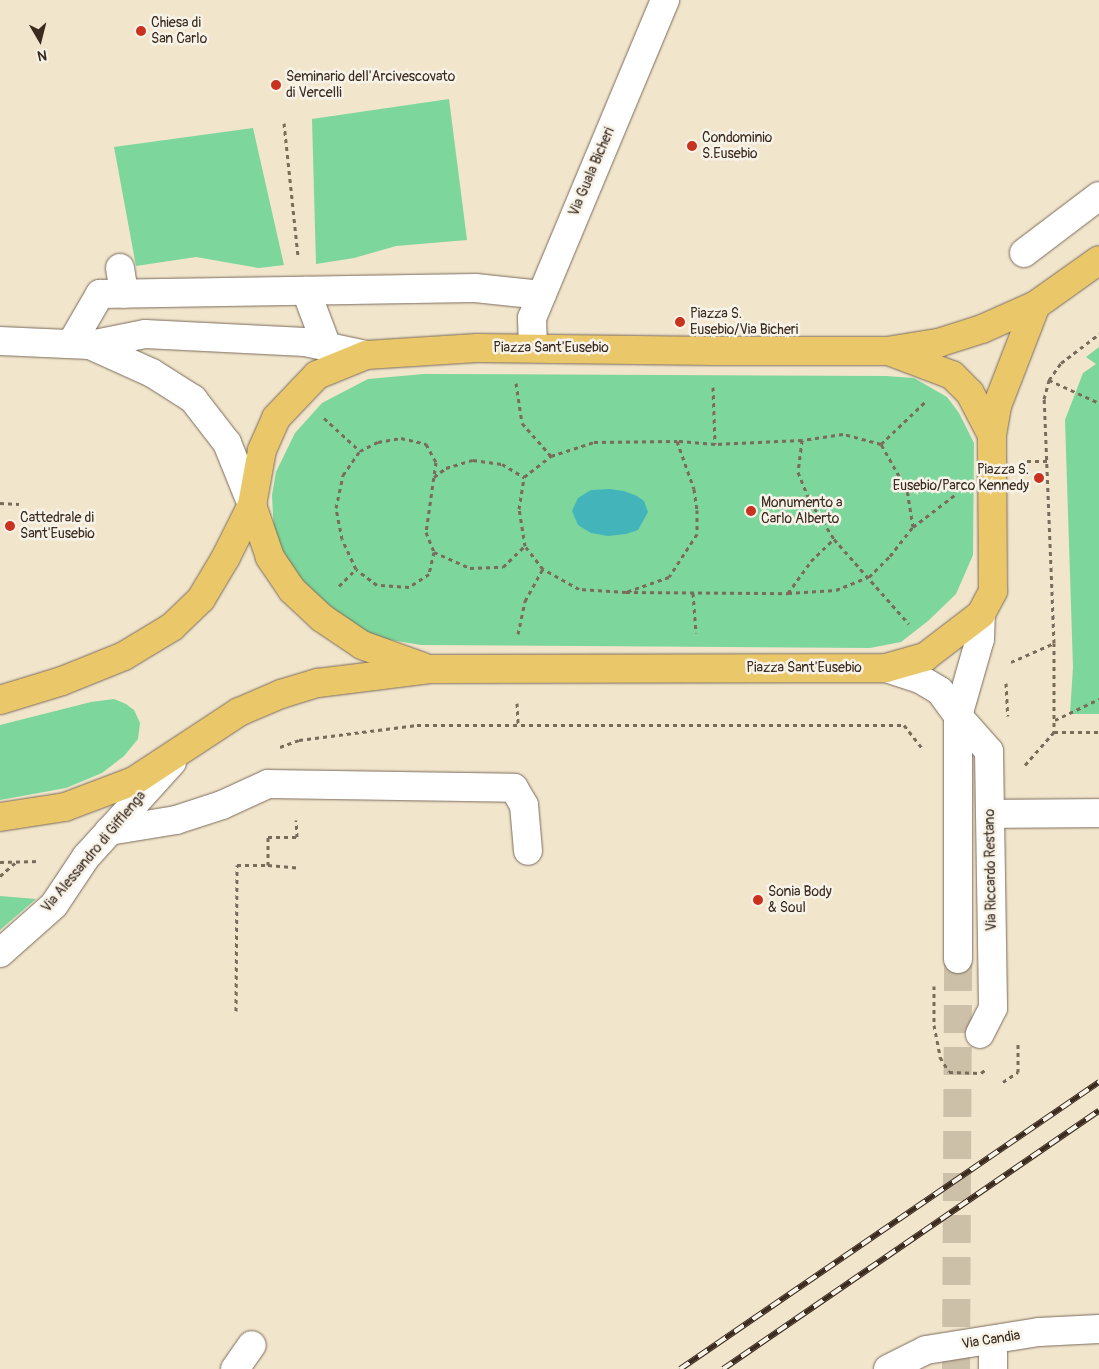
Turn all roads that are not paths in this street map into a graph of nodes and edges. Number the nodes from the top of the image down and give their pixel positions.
1 (666, 0) edge
2 (1099, 196) edge
3 (1024, 253) dead end
4 (1099, 260) edge
5 (306, 291) junction
6 (542, 295) junction
7 (1036, 305) junction
8 (0, 341) edge
9 (80, 345) junction
10 (327, 347) junction
11 (533, 347) junction
12 (887, 351) junction
13 (366, 355) junction
14 (992, 435) junction
15 (252, 504) junction
16 (981, 614) junction
17 (886, 668) junction
18 (430, 669) junction
19 (0, 700) edge
20 (958, 716) junction
21 (185, 748) junction
22 (1099, 813) edge
23 (990, 814) junction
24 (0, 817) edge
25 (109, 831) junction
26 (528, 851) dead end
27 (0, 953) edge
28 (958, 959) tunnel mouth
29 (980, 1034) dead end
30 (1099, 1329) edge
31 (992, 1340) junction
32 (252, 1345) dead end
33 (235, 1369) edge
34 (888, 1369) edge
35 (993, 1369) edge

1 - 6 street, Via Guala Bicheri
2 - 3 street
4 - 7 main road
5 - 6 street
5 - 9 street
5 - 10 street
6 - 11 street, Via Guala Bicheri
7 - 12 main road, Piazza Sant'Eusebio
7 - 14 main road, Piazza Sant'Eusebio
8 - 9 street
9 - 10 street, Piazza Sant'Eusebio
9 - 15 street, Piazza Sant'Eusebio
10 - 13 street, Piazza Sant'Eusebio
11 - 12 main road, Piazza Sant'Eusebio
11 - 13 main road, Piazza Sant'Eusebio
12 - 14 main road, Piazza Sant'Eusebio
13 - 15 main road, Piazza Sant'Eusebio
14 - 16 main road, Piazza Sant'Eusebio
15 - 18 main road, Piazza Sant'Eusebio
15 - 19 main road
16 - 17 main road, Piazza Sant'Eusebio
16 - 20 street
17 - 18 main road, Piazza Sant'Eusebio
17 - 20 street, Via Riccardo Restano
18 - 21 main road, Piazza Sant'Eusebio
20 - 23 street, Via Riccardo Restano
20 - 28 street
21 - 24 main road, Piazza Sant'Eusebio
21 - 25 street, Via Alessandro di Gifflenga
22 - 23 street
23 - 29 street, Via Riccardo Restano
25 - 26 street
25 - 27 street, Via Alessandro di Gifflenga
30 - 31 street, Via Candia
31 - 34 street, Via Candia
31 - 35 street
32 - 33 street

